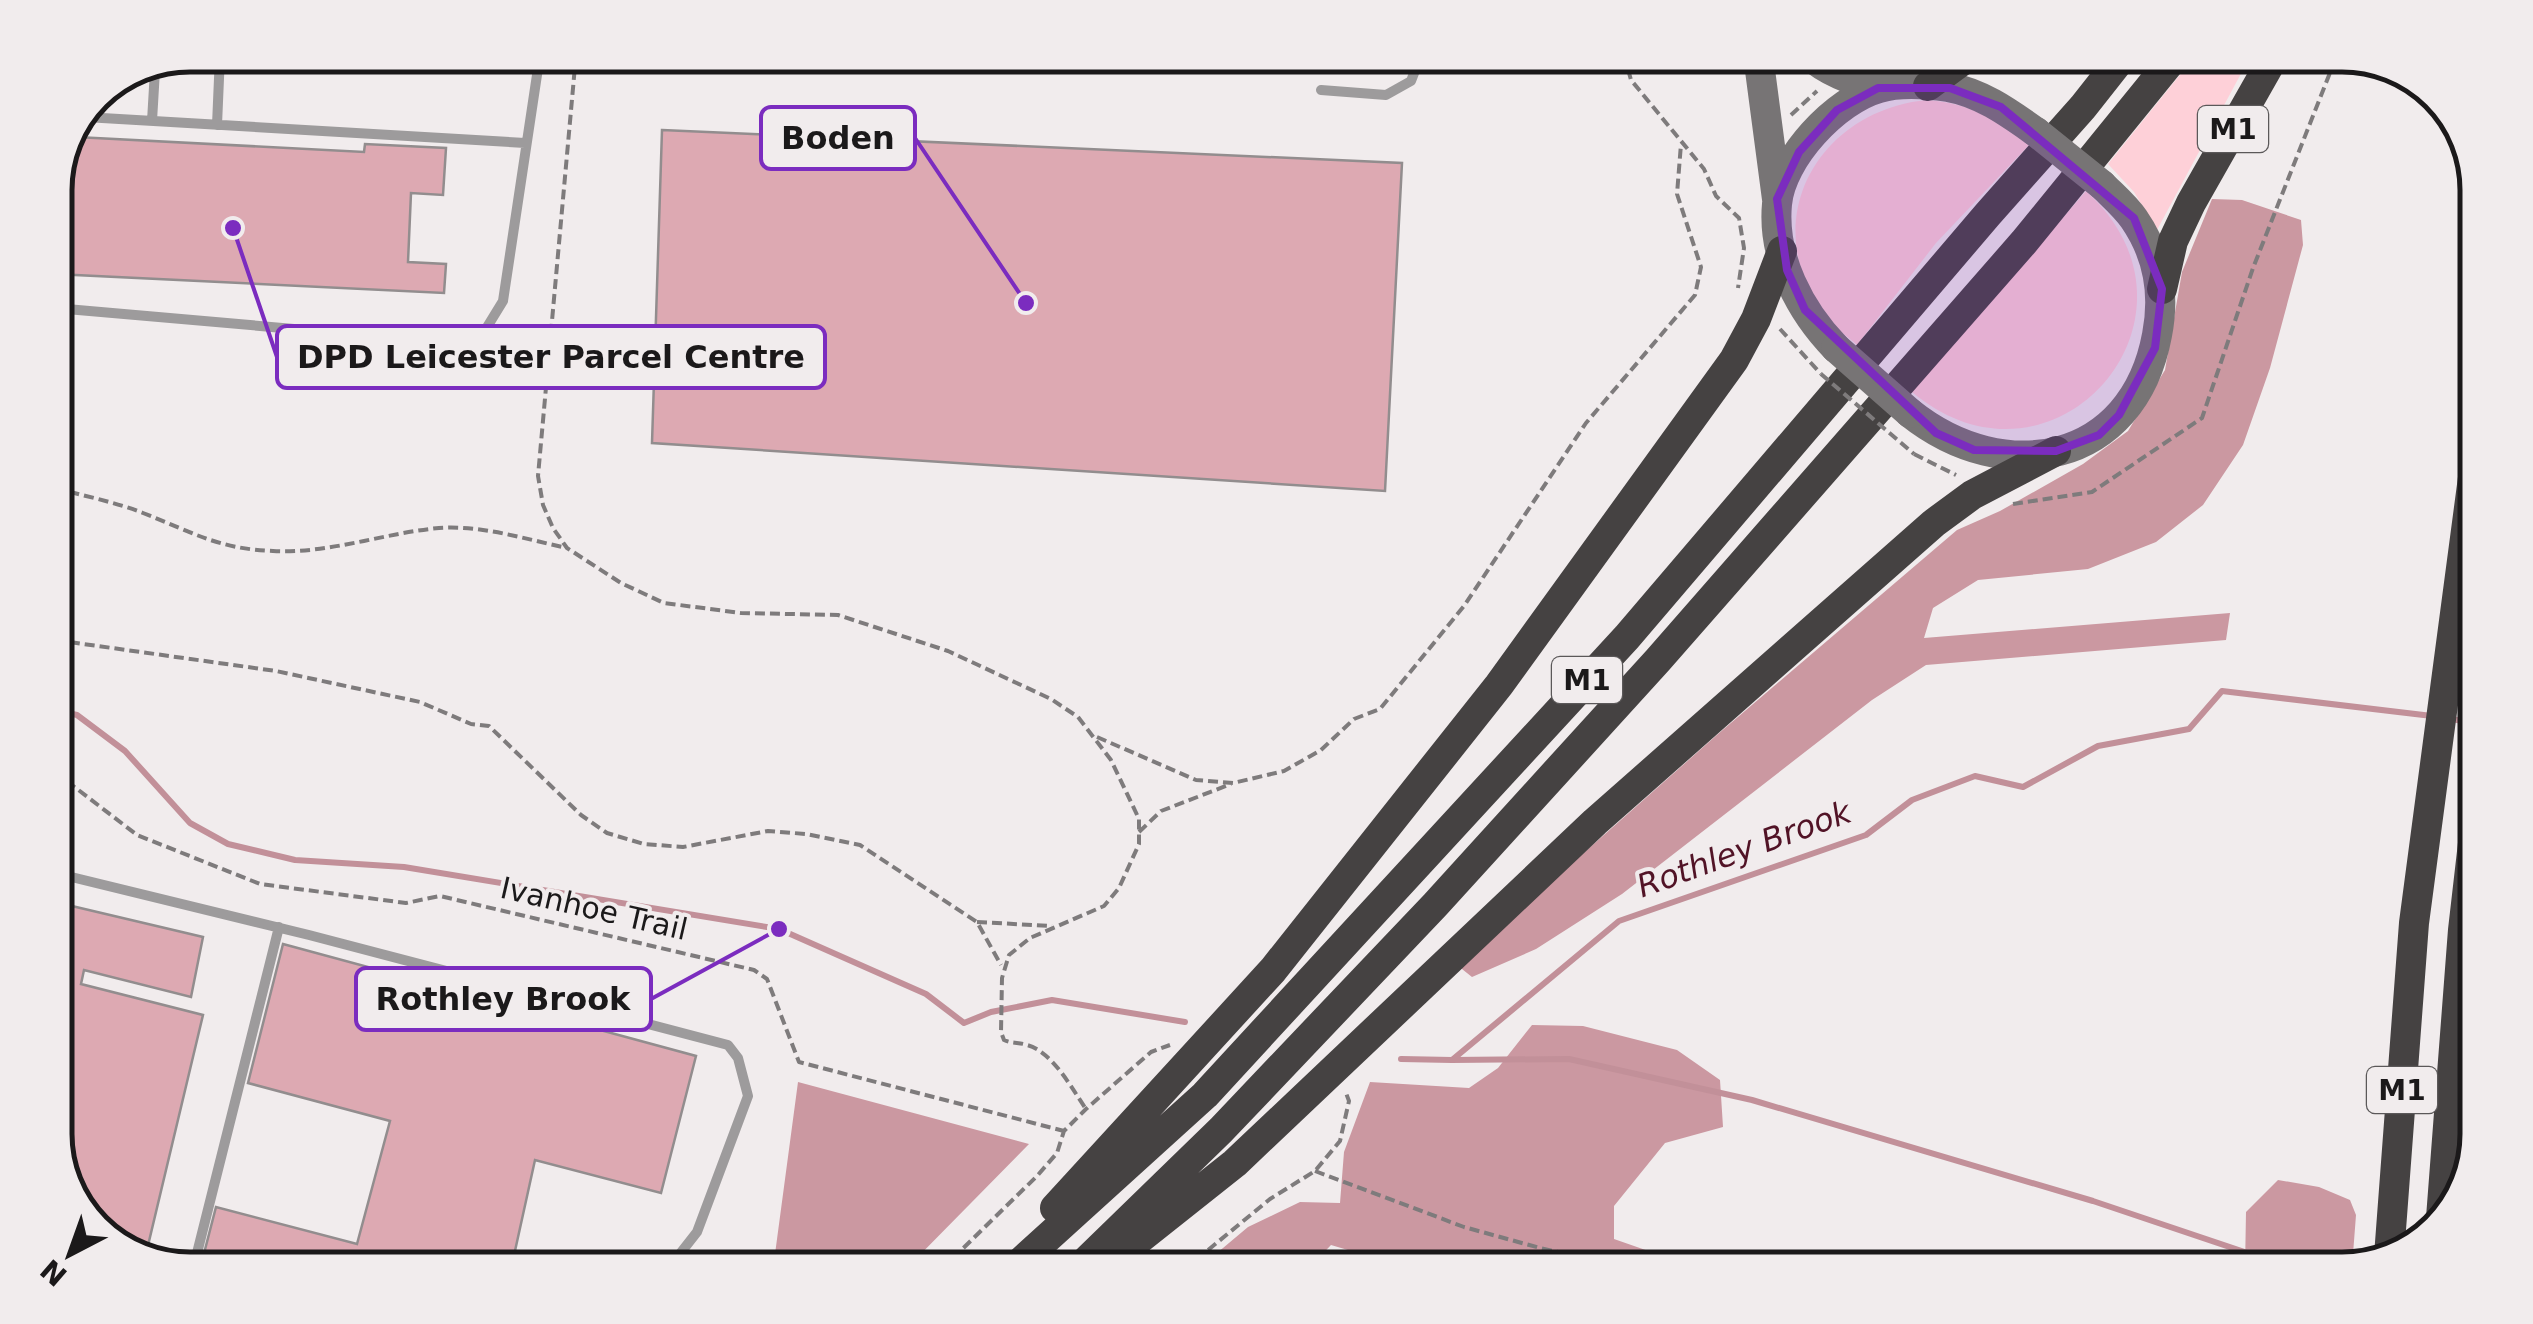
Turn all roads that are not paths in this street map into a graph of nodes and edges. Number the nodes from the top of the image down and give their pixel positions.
1 (219, 72) edge
2 (537, 72) edge
3 (1415, 72) edge
4 (1760, 72) edge
5 (1842, 72) edge
6 (1947, 72) edge
7 (2111, 72) edge
8 (2162, 72) edge
9 (2264, 72) edge
10 (154, 79) edge
11 (1928, 86) junction
12 (1878, 88) junction
13 (1321, 90) dead end
14 (98, 118) edge
15 (152, 121) junction
16 (217, 125) junction
17 (525, 143) junction
18 (1777, 198) junction
19 (1782, 251) junction
20 (2162, 289) junction
21 (73, 310) edge
22 (2056, 451) junction
23 (2460, 565) edge
24 (73, 877) edge
25 (278, 927) junction
26 (2460, 980) edge
27 (2443, 1196) edge
28 (2391, 1241) edge
29 (197, 1252) edge
30 (681, 1252) edge
31 (1015, 1252) edge
32 (1032, 1252) edge
33 (1095, 1252) edge
34 (1123, 1252) edge

1 - 16 lane
2 - 17 lane
3 - 13 lane
4 - 18 main road
5 - 12 main road
6 - 11 highway
7 - 32 highway, M1
8 - 33 highway, M1
9 - 20 highway, M1
10 - 15 lane
11 - 12 main road
11 - 20 main road, bridge
12 - 18 main road
14 - 15 lane
15 - 16 lane
16 - 17 lane
17 - 21 lane
18 - 19 main road
19 - 22 main road, bridge
19 - 31 highway
20 - 22 main road
22 - 34 highway
23 - 28 highway, M1
24 - 25 lane
25 - 29 lane
25 - 30 lane
26 - 27 highway, M1

